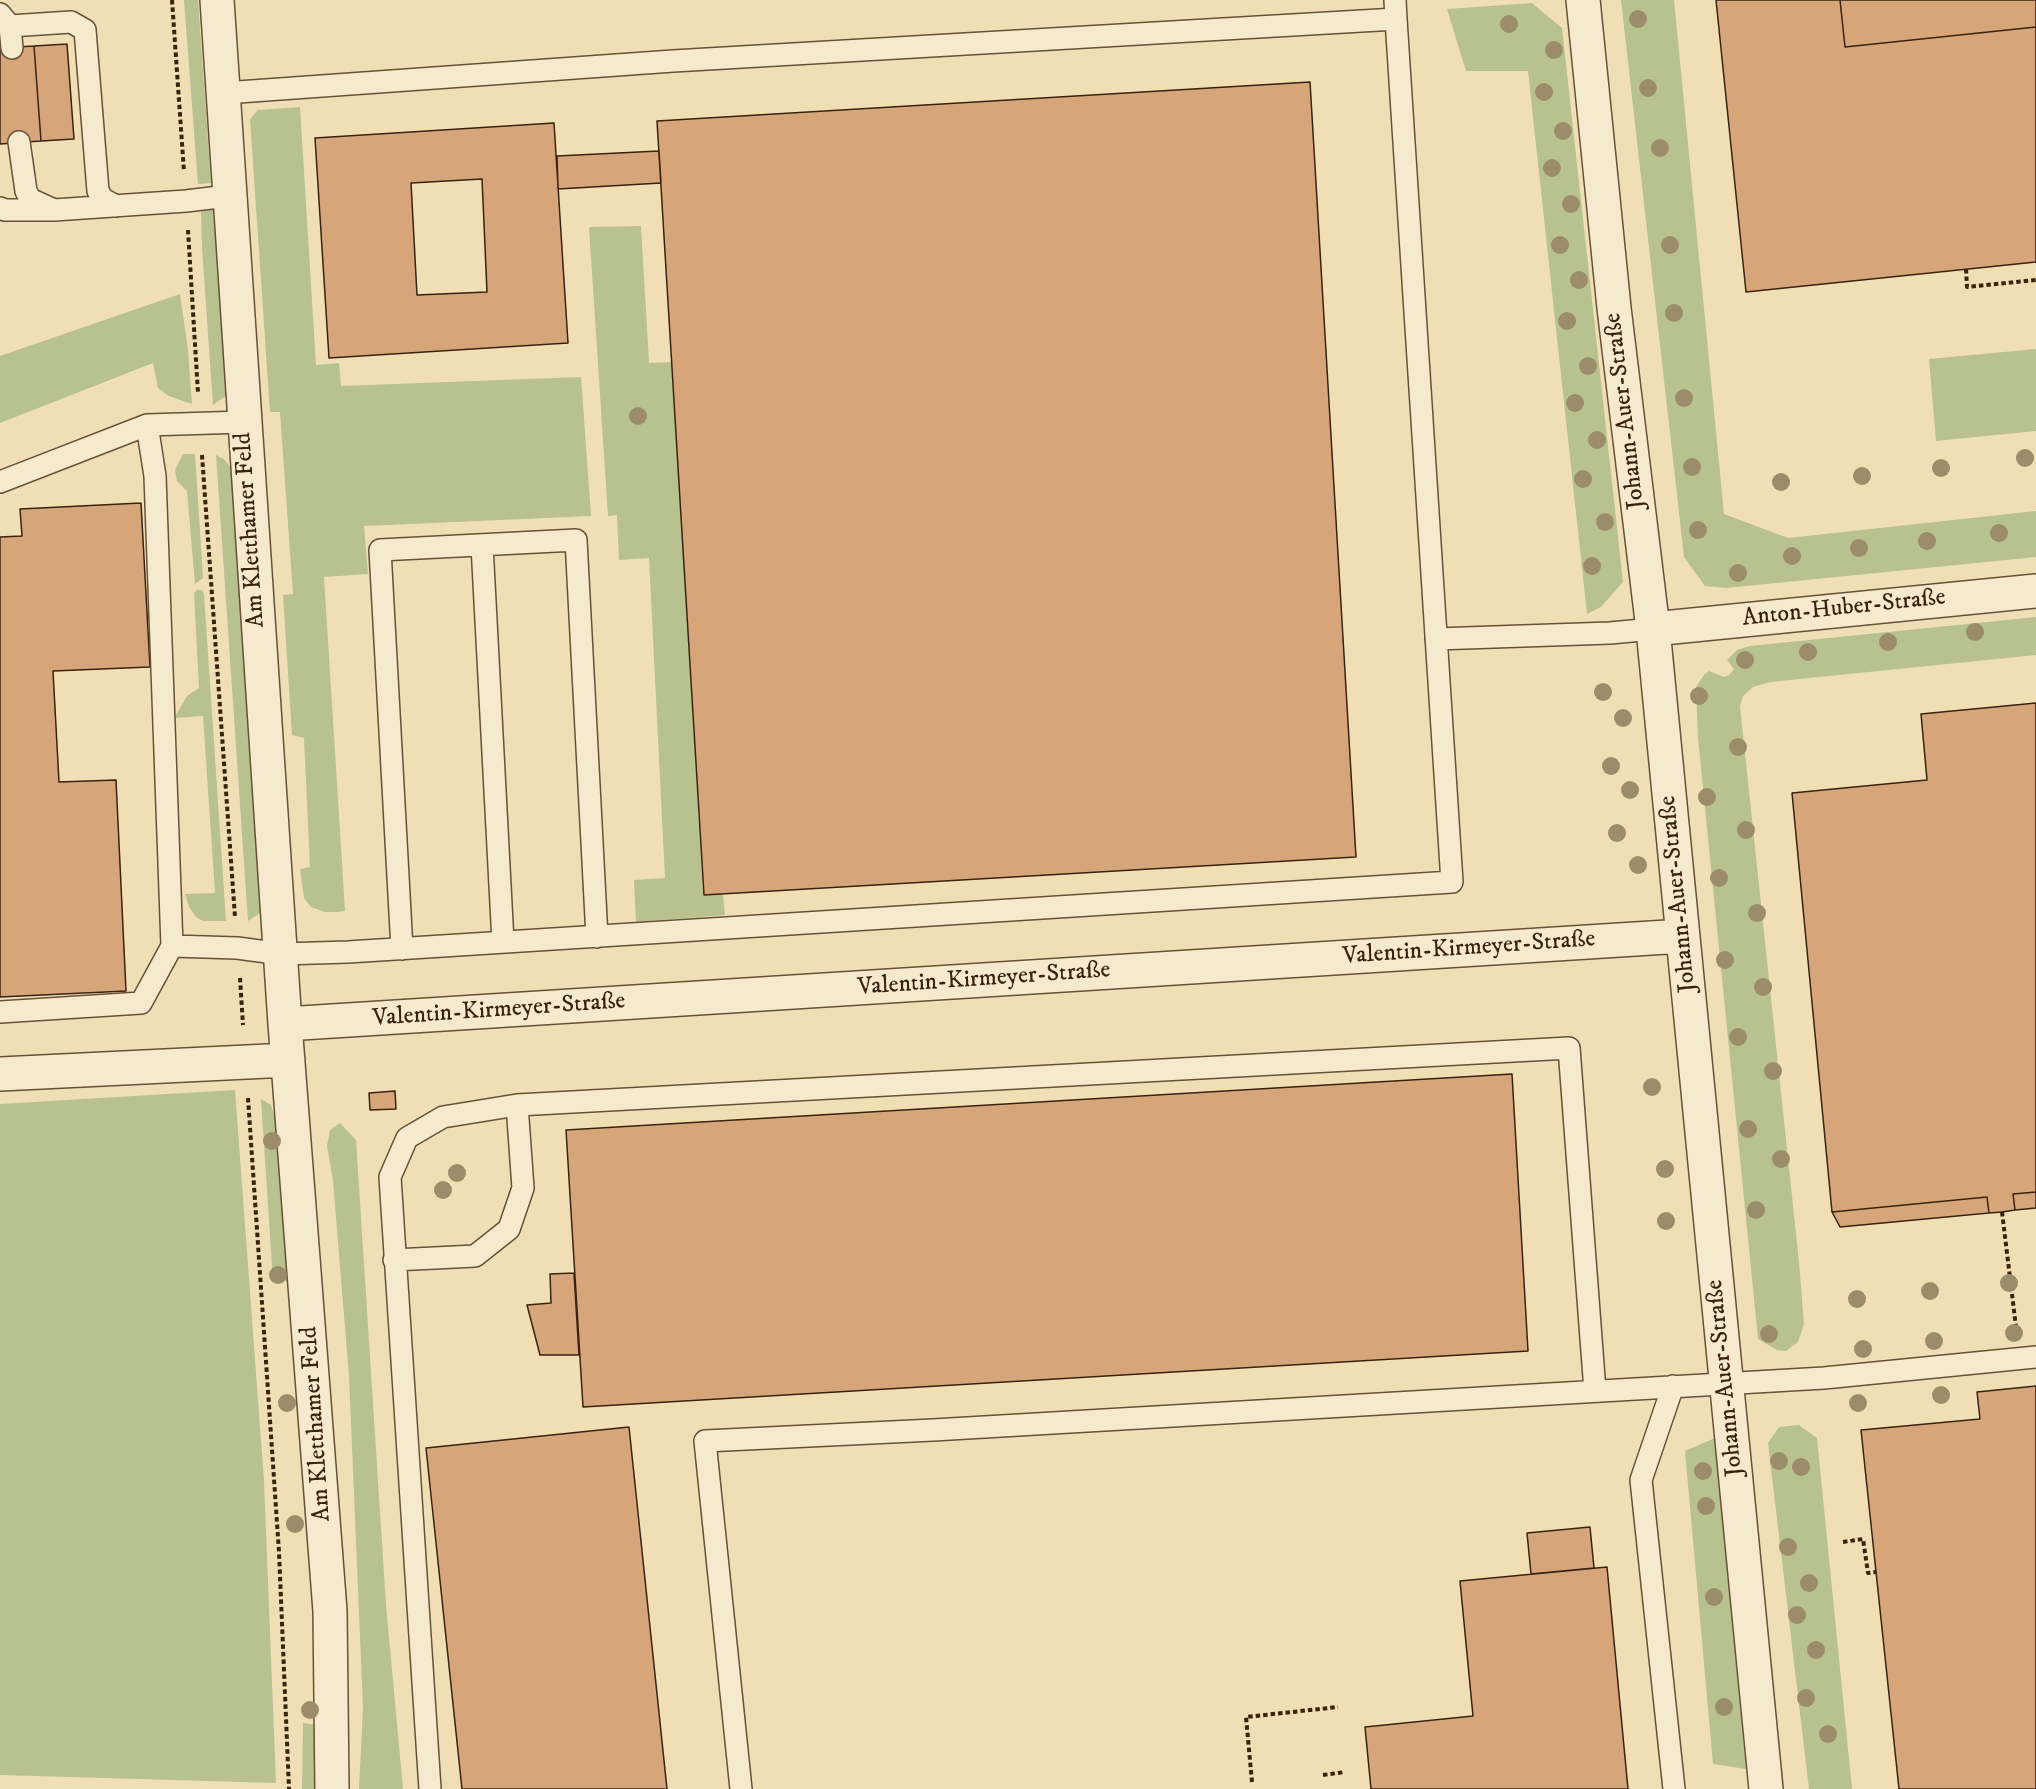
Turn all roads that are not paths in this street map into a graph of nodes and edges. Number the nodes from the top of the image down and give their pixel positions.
1 (216, 0) edge
2 (1583, 0) edge
3 (1395, 10) edge
4 (5, 20) edge
5 (12, 48) dead end
6 (224, 93) junction
7 (19, 142) dead end
8 (228, 196) junction
9 (116, 206) junction
10 (0, 208) edge
11 (54, 210) junction
12 (244, 422) junction
13 (147, 425) junction
14 (0, 482) edge
15 (482, 545) junction
16 (2036, 591) edge
17 (1653, 628) junction
18 (1436, 639) junction
19 (597, 936) junction
20 (1683, 936) junction
21 (503, 942) junction
22 (172, 946) junction
23 (402, 949) junction
24 (282, 954) junction
25 (0, 1012) edge
26 (285, 1024) junction
27 (288, 1060) junction
28 (0, 1074) edge
29 (518, 1105) junction
30 (394, 1260) junction
31 (2028, 1358) edge
32 (1727, 1383) junction
33 (1673, 1386) junction
34 (1595, 1391) junction
35 (332, 1789) edge
36 (430, 1789) edge
37 (741, 1789) edge
38 (1674, 1789) edge
39 (1767, 1789) edge

1 - 6 street, Am Kletthamer Feld
2 - 17 street, Johann-Auer-Straße
3 - 6 lane
3 - 18 lane
4 - 5 lane
4 - 9 lane
6 - 8 street, Am Kletthamer Feld
7 - 11 lane
8 - 9 lane
8 - 12 street, Am Kletthamer Feld
9 - 11 lane
10 - 11 lane
12 - 13 lane
12 - 24 street, Am Kletthamer Feld
13 - 14 lane
13 - 22 lane
15 - 19 lane
15 - 21 lane
15 - 23 lane
16 - 17 street, Anton-Huber-Straße
17 - 18 lane
17 - 20 street, Johann-Auer-Straße
18 - 19 lane
19 - 21 lane
20 - 26 street, Valentin-Kirmeyer-Straße
20 - 32 street, Johann-Auer-Straße
21 - 23 lane
22 - 24 lane
22 - 25 lane
23 - 24 lane
24 - 26 street, Am Kletthamer Feld
26 - 27 street, Am Kletthamer Feld
27 - 28 street
27 - 35 street, Am Kletthamer Feld
29 - 30 lane
29 - 30 lane
29 - 34 lane
30 - 36 lane
31 - 32 lane
32 - 33 lane
32 - 39 street, Johann-Auer-Straße
33 - 34 lane
33 - 38 lane
34 - 37 lane

